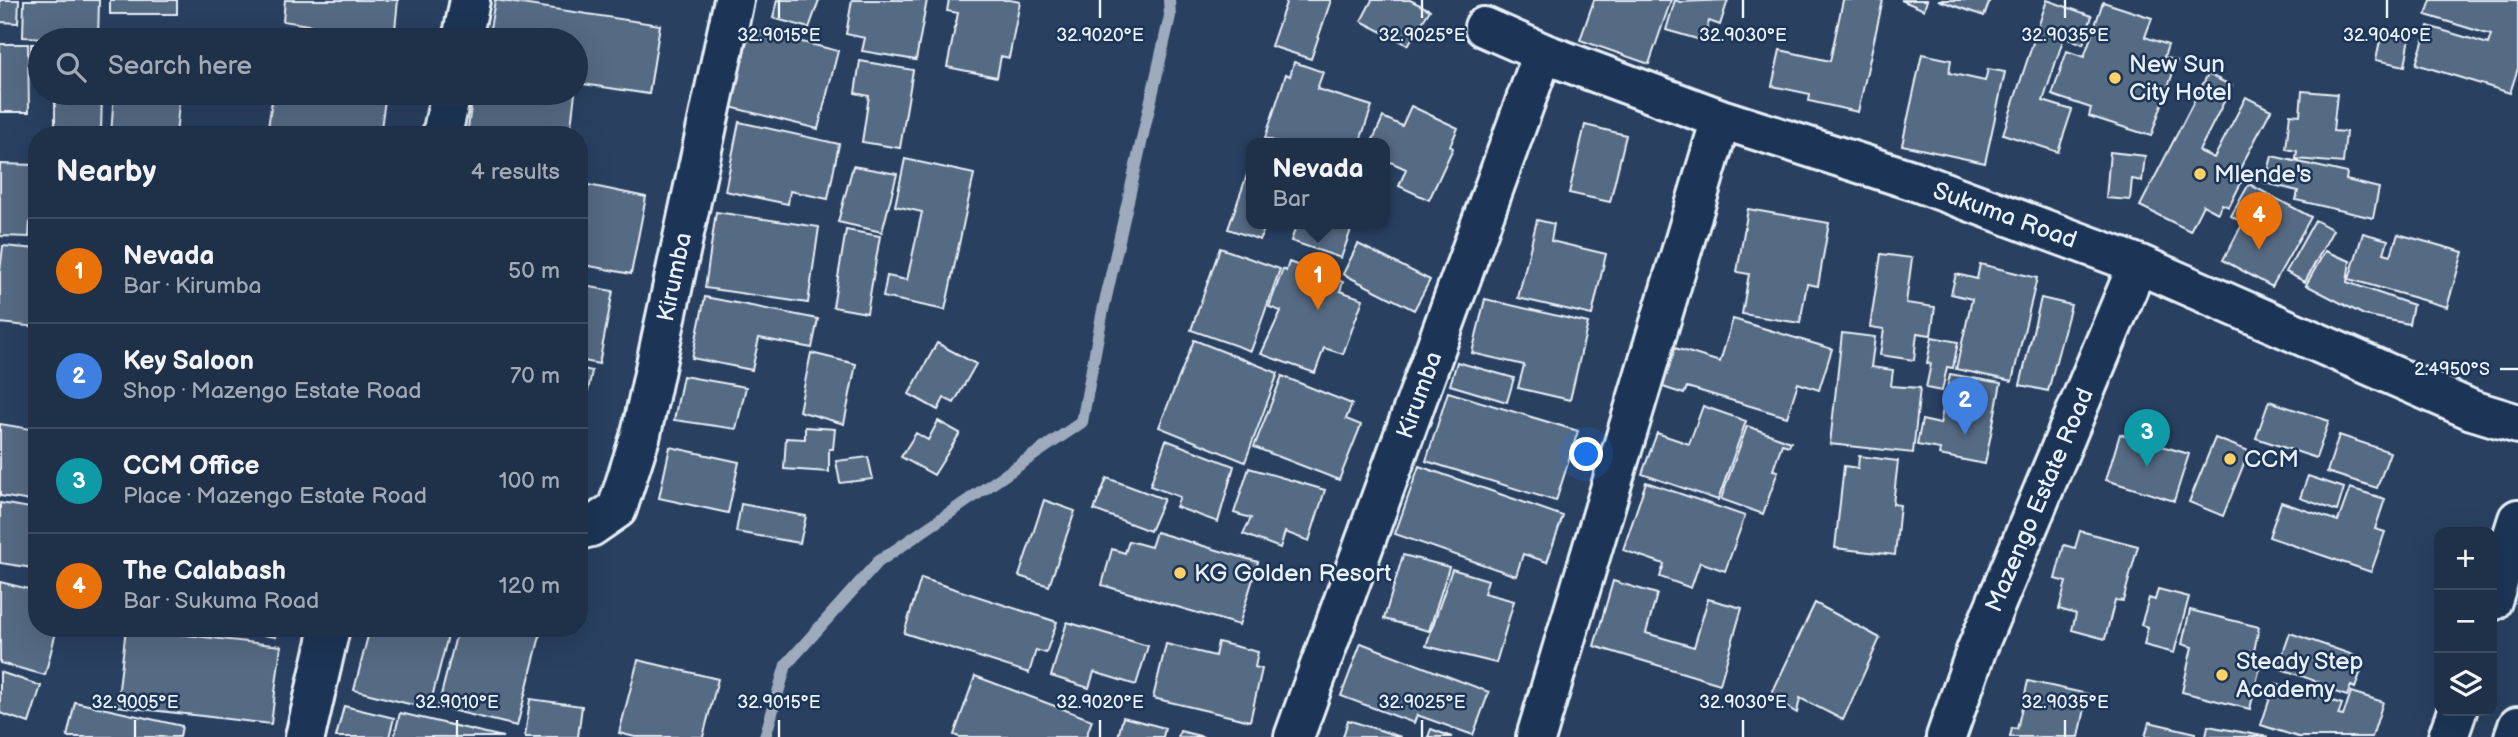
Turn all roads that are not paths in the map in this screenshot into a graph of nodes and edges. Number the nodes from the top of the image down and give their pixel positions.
1 (470, 0) edge
2 (734, 0) edge
3 (1484, 27) dead end
4 (464, 28) edge
5 (1543, 53) junction
6 (448, 105) edge
7 (1721, 119) junction
8 (444, 126) edge
9 (2138, 264) junction
10 (2518, 424) edge
11 (2518, 519) edge
12 (588, 528) edge
13 (2495, 590) edge
14 (328, 637) edge
15 (2455, 716) edge
16 (2518, 726) edge
17 (305, 737) edge
18 (1294, 737) edge
19 (1536, 737) edge
20 (1946, 737) edge
21 (2448, 737) edge
22 (2515, 737) edge

1 - 4 street
2 - 12 street, Kirumba
3 - 5 street, Sukuma Road
5 - 7 street, Sukuma Road
5 - 18 street, Kirumba
6 - 8 street
7 - 9 street, Sukuma Road
7 - 19 street
9 - 10 street, Sukuma Road
9 - 20 street, Mazengo Estate Road
11 - 13 street
14 - 17 street
15 - 21 street
16 - 22 street

